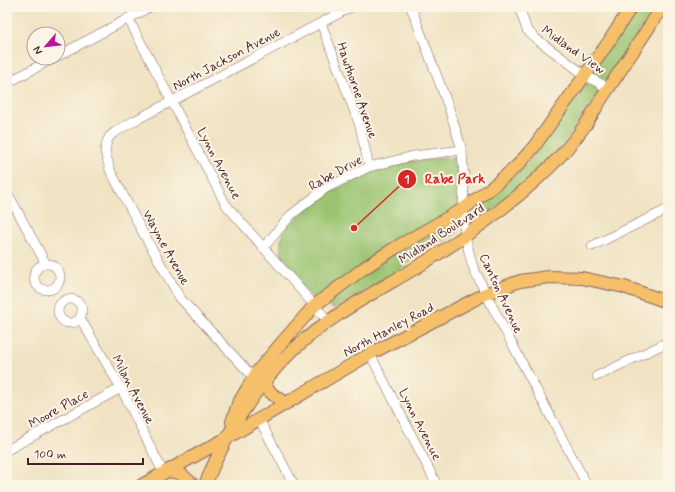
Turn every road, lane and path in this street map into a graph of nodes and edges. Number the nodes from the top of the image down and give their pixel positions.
1 (351, 7) edge
2 (411, 7) edge
3 (519, 7) edge
4 (631, 7) edge
5 (662, 7) edge
6 (146, 8) edge
7 (128, 18) junction
8 (321, 23) junction
9 (66, 52) edge
10 (39, 66) edge
11 (585, 75) junction
12 (7, 83) edge
13 (608, 88) junction
14 (172, 101) junction
15 (134, 121) joint
16 (462, 150) junction
17 (369, 167) junction
18 (7, 192) edge
19 (463, 209) junction
20 (668, 209) edge
21 (465, 237) junction
22 (592, 246) dead end
23 (263, 248) junction
24 (46, 264) dead end
25 (486, 294) junction
26 (668, 302) edge
27 (314, 306) junction
28 (80, 318) dead end
29 (328, 321) junction
30 (668, 342) edge
31 (370, 354) junction
32 (597, 376) dead end
33 (259, 381) junction
34 (121, 388) junction
35 (287, 403) junction
36 (259, 419) junction
37 (227, 438) junction
38 (7, 450) edge
39 (165, 472) junction
40 (145, 484) edge
41 (193, 485) edge
42 (206, 485) edge
43 (294, 485) edge
44 (437, 485) edge
45 (587, 485) edge

1 - 8 street, North Jackson Avenue
2 - 16 street, Canton Avenue
3 - 11 street, Midland View
4 - 11 main road, Midland Boulevard
5 - 13 main road, Midland Boulevard
6 - 7 street
7 - 9 street
7 - 14 street, Lynn Avenue
8 - 14 street, North Jackson Avenue
8 - 17 street, Hawthorne Avenue
10 - 12 street
11 - 13 street, Midland View
11 - 19 main road, Midland Boulevard
13 - 21 main road, Midland Boulevard
14 - 15 street, North Jackson Avenue
14 - 23 street, Lynn Avenue
15 - 33 street, Wayne Avenue
16 - 17 street, Rabe Drive
16 - 19 street, Canton Avenue
17 - 23 street, Rabe Drive
18 - 24 street
19 - 21 street, Canton Avenue
19 - 27 main road, Midland Boulevard
20 - 22 street
21 - 25 street, Canton Avenue
21 - 29 main road, Midland Boulevard
23 - 27 street, Lynn Avenue
25 - 26 main road, North Hanley Road
25 - 31 main road, North Hanley Road
25 - 45 street, Canton Avenue
27 - 29 street, Lynn Avenue
27 - 33 main road, Midland Boulevard
28 - 34 street, Milan Avenue
29 - 33 main road, Midland Boulevard
30 - 32 street
31 - 35 main road, North Hanley Road
31 - 44 street, Lynn Avenue
33 - 35 main road
33 - 37 main road, Midland Boulevard
34 - 38 street, Moore Place
34 - 39 street, Milan Avenue
35 - 36 main road, North Hanley Road
36 - 37 main road, North Hanley Road
36 - 43 street
37 - 39 main road, North Hanley Road
37 - 42 main road, Midland Boulevard
39 - 40 main road, North Hanley Road
39 - 41 main road

